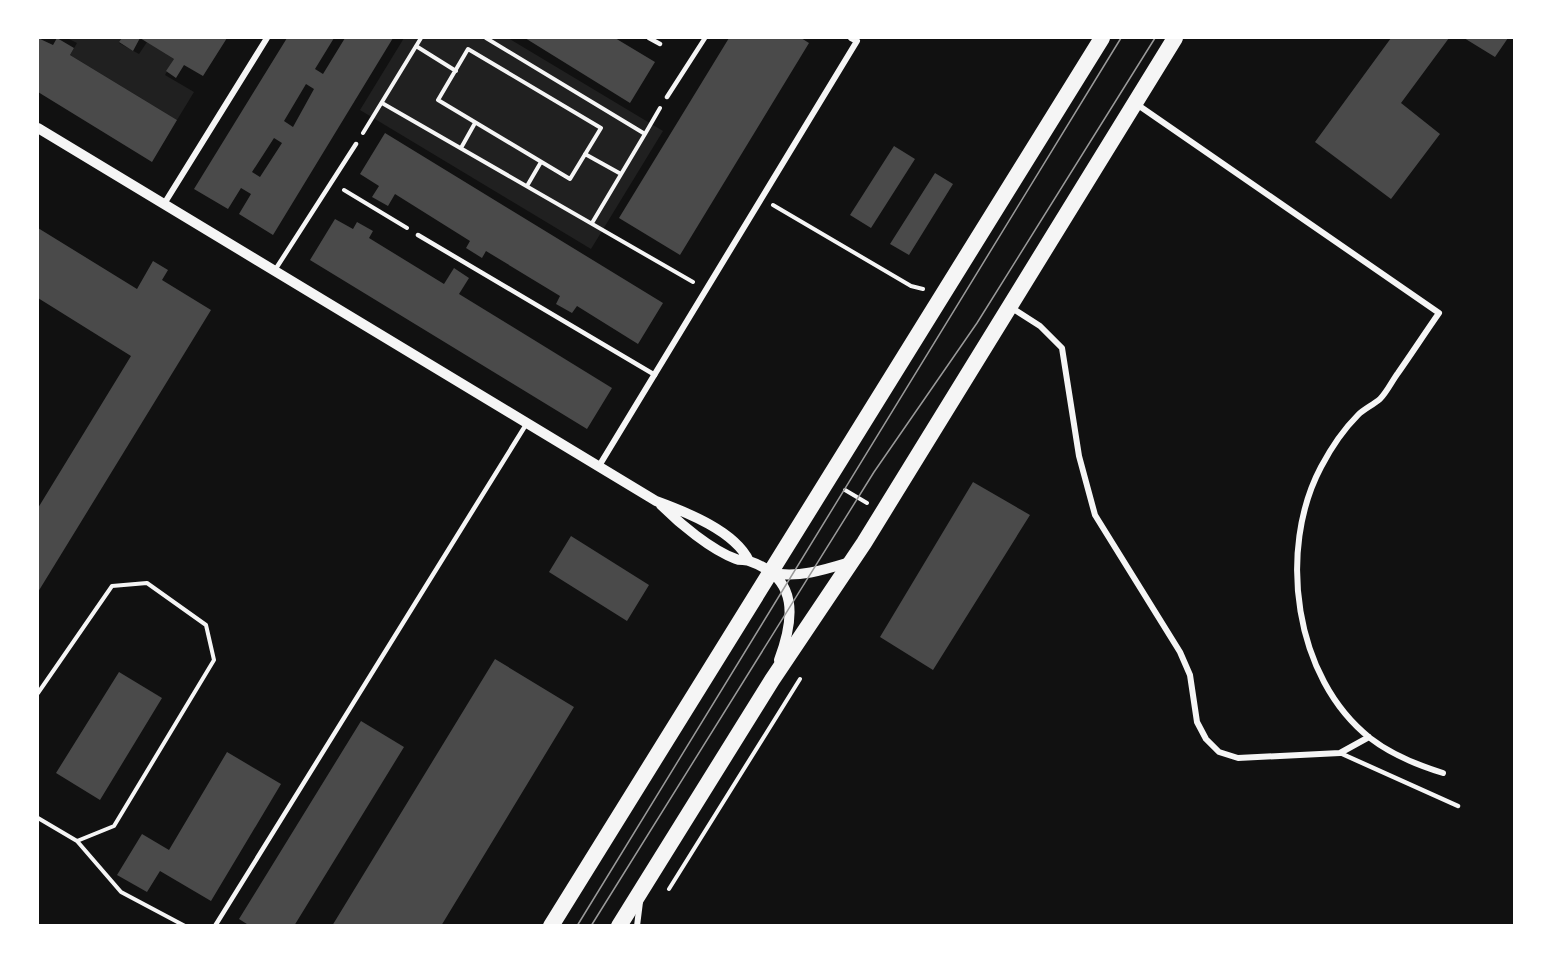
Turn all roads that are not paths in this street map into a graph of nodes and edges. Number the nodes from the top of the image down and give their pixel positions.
1 (267, 38) edge
2 (649, 38) edge
3 (705, 38) edge
4 (1102, 38) edge
5 (1175, 38) edge
6 (854, 39) edge
7 (660, 44) dead end
8 (667, 97) dead end
9 (1135, 103) junction
10 (38, 128) edge
11 (356, 144) dead end
12 (164, 204) junction
13 (418, 235) road end
14 (275, 270) junction
15 (1010, 306) junction
16 (655, 375) junction
17 (527, 423) junction
18 (599, 466) junction
19 (853, 561) junction
20 (771, 573) junction
21 (772, 680) junction
22 (1369, 737) junction
23 (1340, 753) junction
24 (1443, 773) dead end
25 (1458, 806) dead end
26 (642, 891) junction
27 (215, 926) edge
28 (551, 926) edge
29 (619, 926) edge
30 (637, 926) edge

1 - 12 street
2 - 7 lane
3 - 8 lane
4 - 20 highway
5 - 9 highway
6 - 16 street
9 - 15 highway
9 - 22 street
10 - 12 street
11 - 14 lane
12 - 14 street
13 - 16 lane
14 - 17 street
15 - 19 highway
15 - 23 street
16 - 18 street
17 - 18 street
17 - 27 lane
18 - 20 street
19 - 20 street
19 - 21 highway
20 - 21 street
20 - 28 highway
21 - 26 highway
22 - 23 street
22 - 24 street
23 - 25 lane
26 - 29 highway
26 - 30 street

